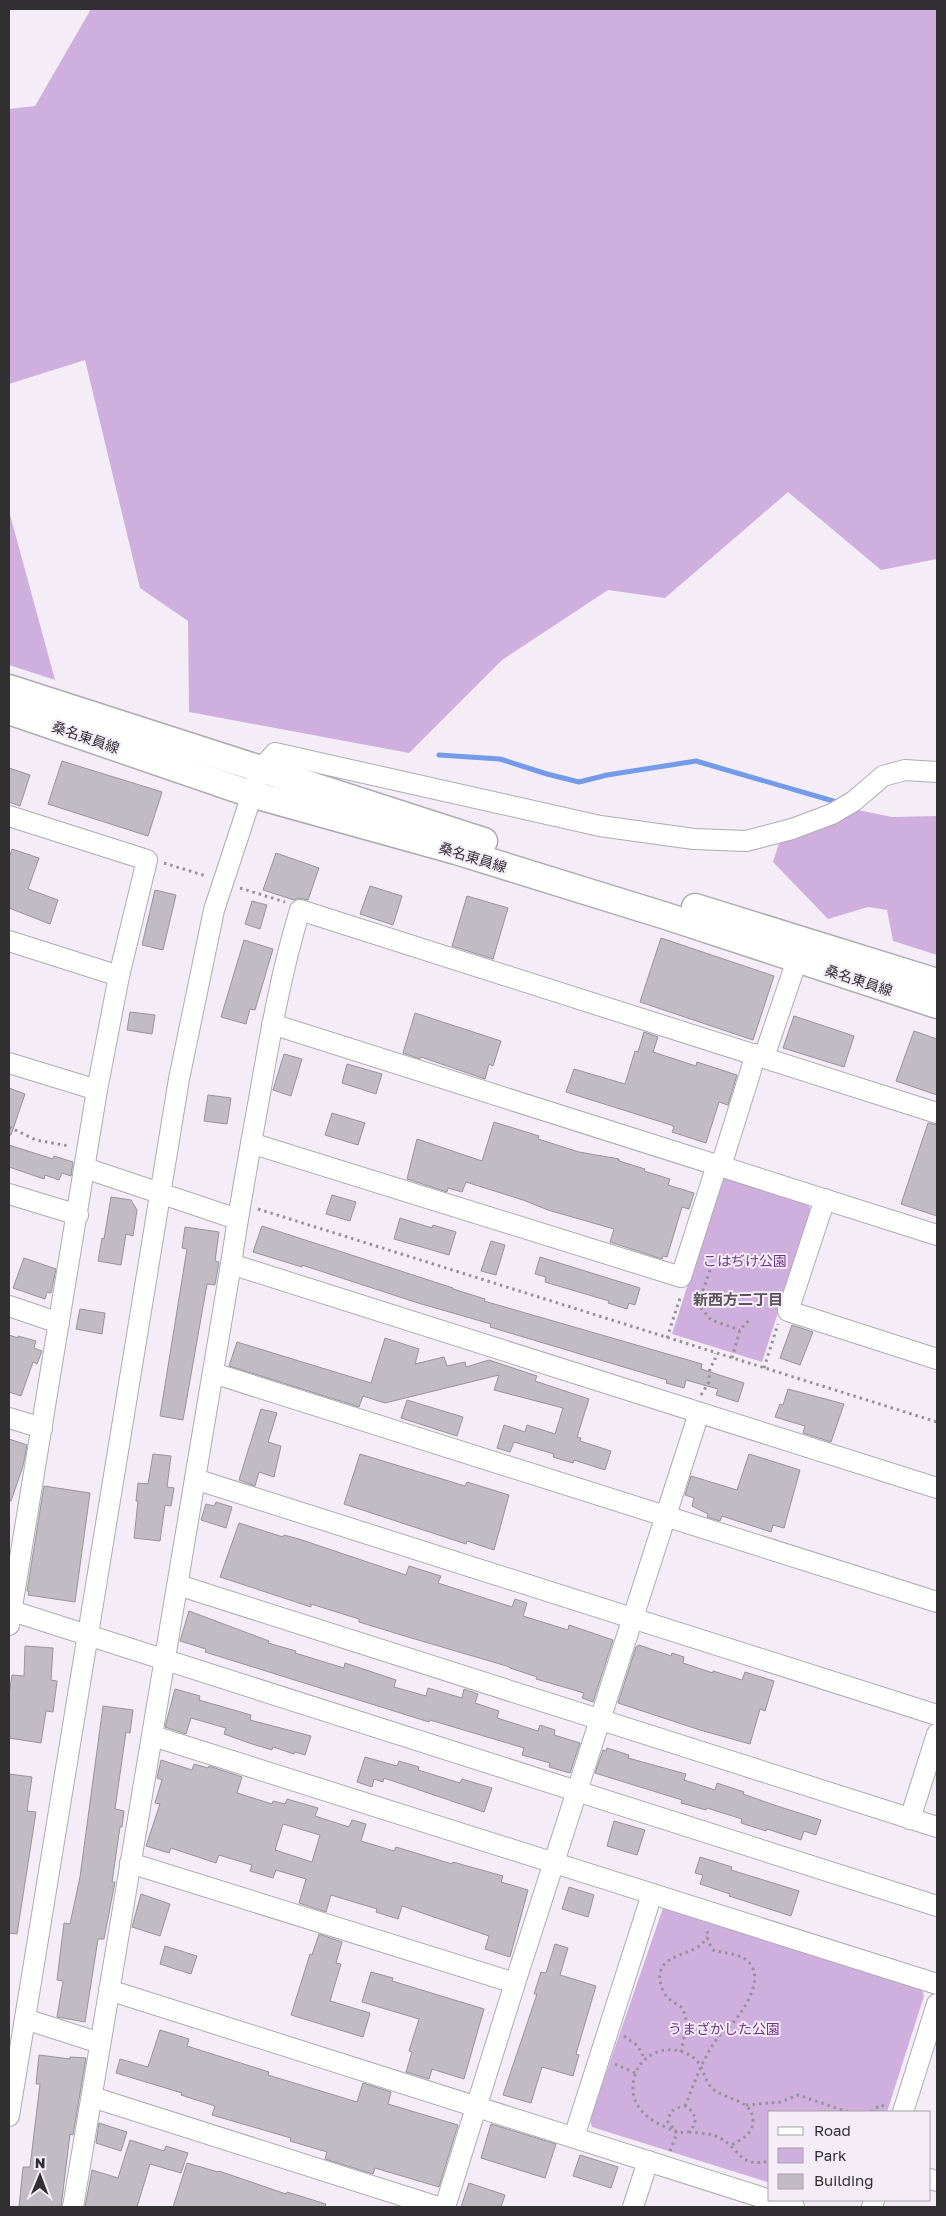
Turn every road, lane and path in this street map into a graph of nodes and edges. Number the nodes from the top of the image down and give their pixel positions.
1 (9, 688) edge
2 (9, 711) edge
3 (108, 719) junction
4 (260, 770) junction
5 (937, 772) edge
6 (251, 794) junction
7 (9, 816) edge
8 (456, 851) junction
9 (9, 941) edge
10 (797, 960) junction
11 (118, 976) junction
12 (937, 982) edge
13 (937, 1005) edge
14 (272, 1024) junction
15 (760, 1056) junction
16 (9, 1063) edge
17 (97, 1090) junction
18 (937, 1113) edge
19 (9, 1127) edge
20 (251, 1143) junction
21 (86, 1160) junction
22 (719, 1166) junction
23 (161, 1192) junction
24 (9, 1194) edge
25 (825, 1199) junction
26 (239, 1211) junction
27 (78, 1215) junction
28 (937, 1235) edge
29 (231, 1264) junction
30 (710, 1270) dead end
31 (681, 1277) junction
32 (9, 1306) edge
33 (788, 1311) junction
34 (751, 1318) dead end
35 (59, 1322) junction
36 (740, 1330) junction
37 (667, 1338) junction
38 (715, 1353) junction
39 (732, 1358) junction
40 (937, 1359) edge
41 (764, 1368) junction
42 (213, 1373) junction
43 (699, 1413) junction
44 (9, 1418) edge
45 (937, 1422) edge
46 (42, 1428) junction
47 (195, 1479) junction
48 (937, 1488) edge
49 (666, 1515) junction
50 (17, 1535) edge
51 (178, 1585) junction
52 (937, 1602) edge
53 (10, 1615) edge
54 (633, 1617) junction
55 (88, 1636) junction
56 (165, 1660) junction
57 (937, 1715) edge
58 (599, 1719) junction
59 (937, 1734) edge
60 (152, 1736) junction
61 (576, 1791) junction
62 (910, 1819) junction
63 (937, 1827) edge
64 (554, 1862) junction
65 (130, 1863) junction
66 (652, 1894) junction
67 (937, 1906) edge
68 (711, 1912) junction
69 (707, 1937) junction
70 (515, 1983) junction
71 (937, 1984) edge
72 (109, 1990) junction
73 (937, 2004) edge
74 (26, 2019) junction
75 (610, 2031) junction
76 (100, 2044) junction
77 (681, 2052) junction
78 (644, 2058) junction
79 (701, 2067) junction
80 (92, 2096) junction
81 (746, 2105) junction
82 (685, 2106) junction
83 (477, 2107) junction
84 (845, 2111) edge
85 (903, 2111) edge
86 (9, 2116) edge
87 (688, 2132) junction
88 (677, 2133) junction
89 (574, 2137) junction
90 (731, 2145) junction
91 (648, 2161) junction
92 (768, 2161) edge
93 (768, 2199) edge
94 (773, 2201) edge
95 (76, 2206) edge
96 (438, 2207) edge
97 (445, 2207) edge
98 (633, 2207) edge
99 (794, 2207) edge

1 - 3 main road, 桑名東員線
2 - 6 main road, 桑名東員線
3 - 4 main road, 桑名東員線
3 - 6 main road
4 - 5 street
4 - 6 street
4 - 8 main road
4 - 12 main road, 桑名東員線
6 - 8 main road, 桑名東員線
6 - 23 street
7 - 11 street
8 - 10 main road, 桑名東員線
9 - 11 street
10 - 13 main road, 桑名東員線
10 - 15 street
11 - 17 street
14 - 15 street
14 - 20 street
14 - 22 street
15 - 18 street
15 - 22 street
16 - 17 street
17 - 21 street
19 - 21 path
20 - 26 street
20 - 31 street
21 - 23 street
21 - 27 street
22 - 25 street
22 - 31 street
23 - 26 street
23 - 55 street
24 - 27 street
25 - 28 street
25 - 33 street
26 - 29 street
26 - 37 path
27 - 35 street
29 - 42 street
29 - 43 street
30 - 36 path
31 - 37 path
32 - 35 street
33 - 40 street
33 - 41 path
34 - 36 path
35 - 46 street
36 - 39 path
37 - 38 path
38 - 39 path
38 - 43 path
39 - 41 path
41 - 45 path
42 - 47 street
42 - 49 street
43 - 48 street
43 - 49 street
44 - 46 street
46 - 50 street
47 - 51 street
47 - 54 street
49 - 52 street
49 - 54 street
50 - 53 street
51 - 56 street
51 - 58 street
53 - 55 street
54 - 57 street
54 - 58 street
55 - 56 street
55 - 74 street
56 - 60 street
56 - 61 street
58 - 61 street
58 - 62 street
59 - 62 street
60 - 64 street
60 - 65 street
61 - 64 street
61 - 67 street
62 - 63 street
64 - 66 street
64 - 70 street
65 - 70 street
65 - 72 street
66 - 68 street
66 - 75 street
68 - 69 path
68 - 71 street
69 - 77 path
69 - 79 path
70 - 83 street
72 - 76 street
72 - 83 street
73 - 85 street
74 - 76 street
74 - 86 street
75 - 78 path
75 - 89 street
76 - 80 street
77 - 78 path
77 - 79 path
78 - 88 path
79 - 81 path
79 - 82 path
80 - 95 street
80 - 96 street
81 - 84 path
81 - 90 path
82 - 87 path
82 - 88 path
83 - 89 street
83 - 97 street
87 - 88 path
87 - 90 path
89 - 91 street
90 - 92 path
91 - 93 street
91 - 98 street
94 - 99 street

